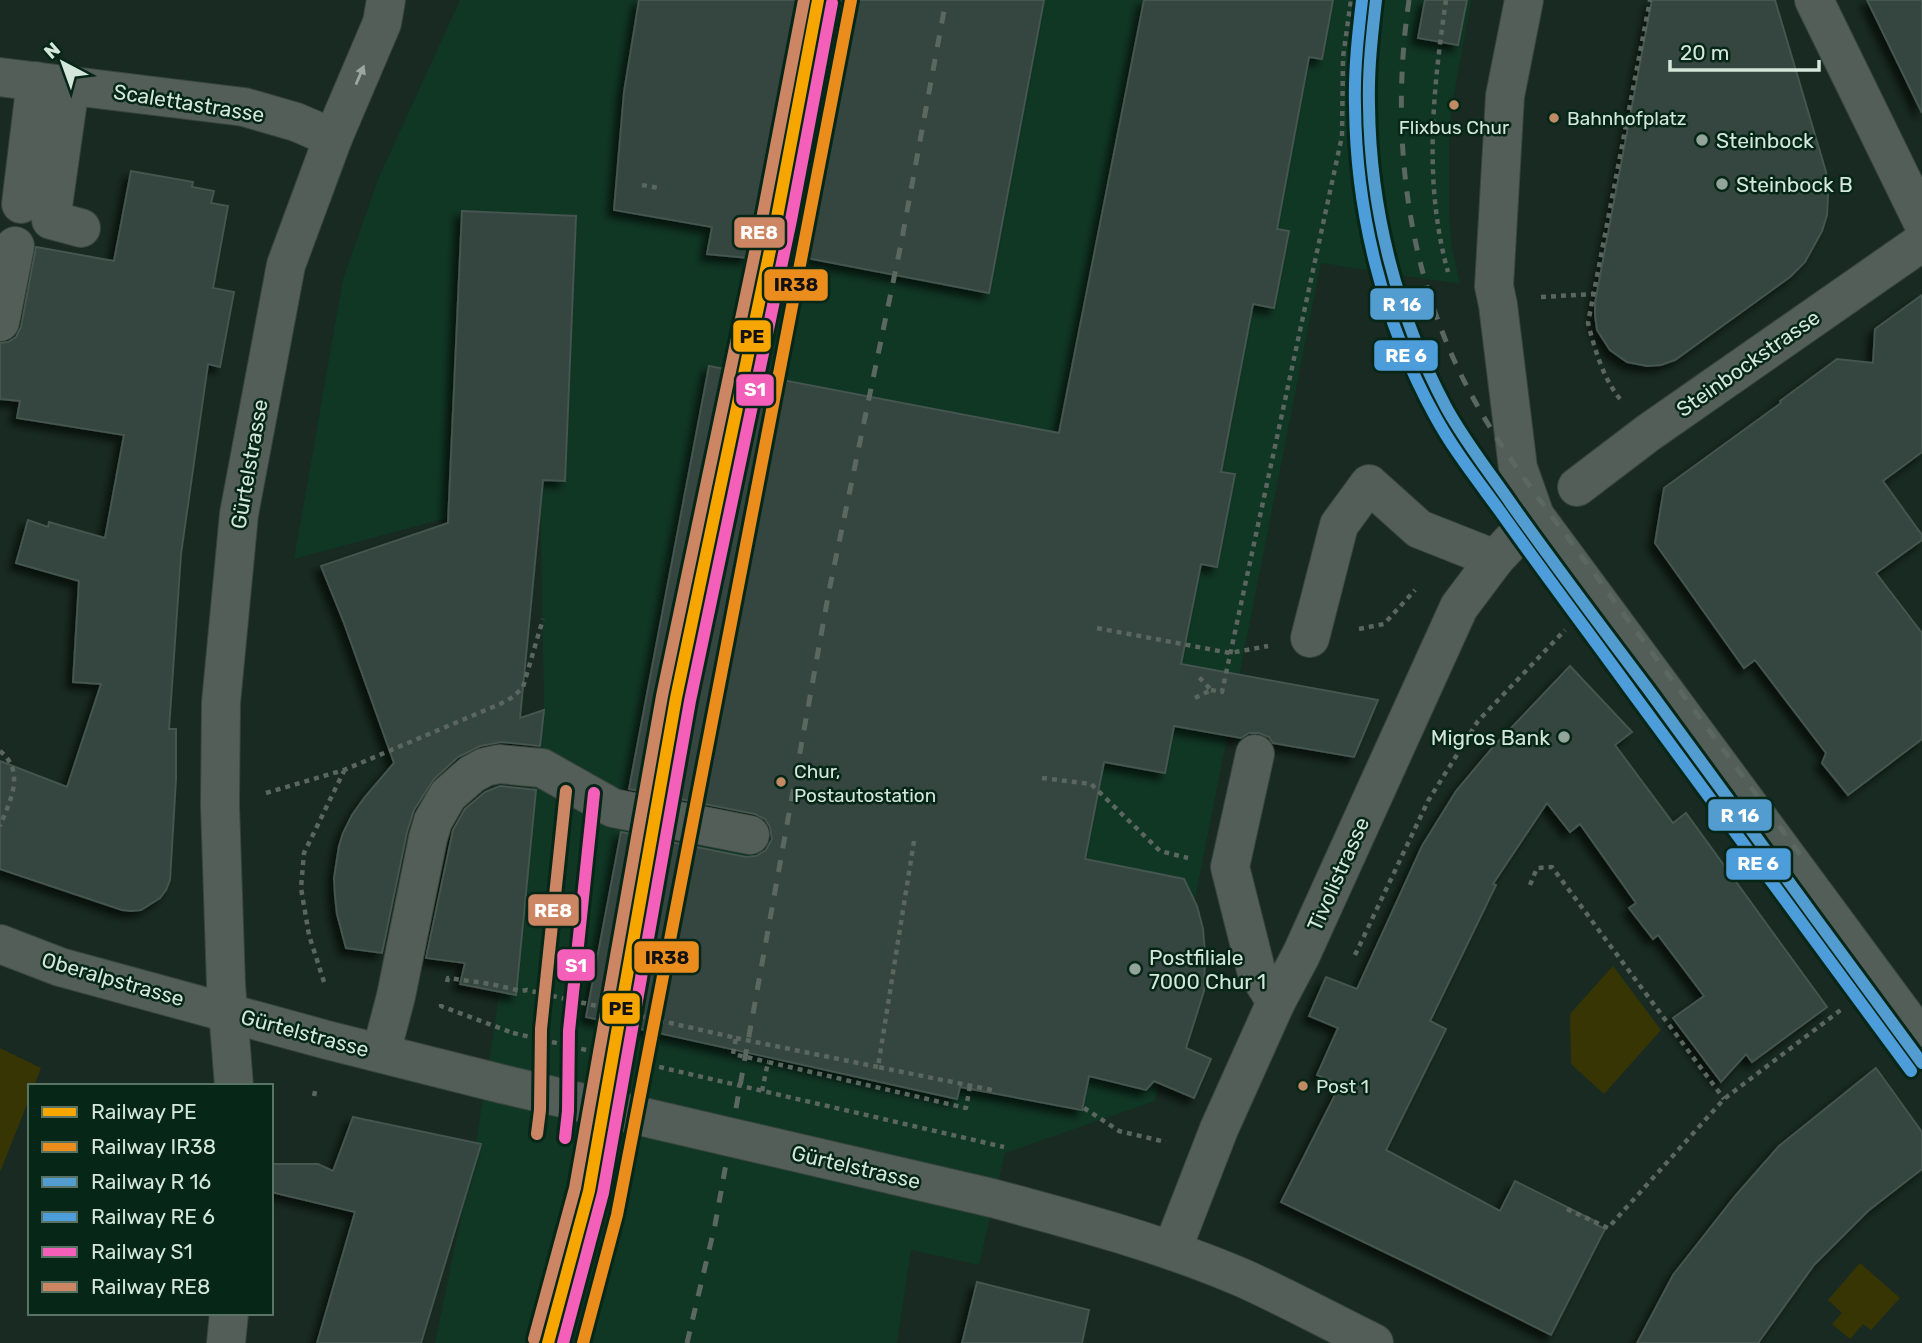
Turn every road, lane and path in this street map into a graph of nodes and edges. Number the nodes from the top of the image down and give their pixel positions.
1 (386, 0) edge
2 (1351, 0) edge
3 (1446, 0) edge
4 (1524, 0) edge
5 (1650, 0) edge
6 (1814, 0) edge
7 (35, 81) edge
8 (333, 138) junction
9 (642, 185) dead end
10 (659, 188) dead end
11 (21, 204) dead end
12 (1922, 221) edge
13 (82, 228) dead end
14 (1922, 242) edge
15 (15, 246) dead end
16 (1449, 278) dead end
17 (1593, 294) junction
18 (1531, 297) dead end
19 (0, 322) edge
20 (1648, 433) junction
21 (1577, 487) dead end
22 (1535, 516) junction
23 (1495, 559) junction
24 (543, 619) dead end
25 (1097, 628) dead end
26 (1565, 630) dead end
27 (1310, 638) dead end
28 (1230, 653) junction
29 (1199, 677) dead end
30 (1211, 690) junction
31 (1195, 698) dead end
32 (0, 751) edge
33 (1255, 754) dead end
34 (344, 770) junction
35 (1042, 778) dead end
36 (263, 794) dead end
37 (0, 826) edge
38 (750, 835) dead end
39 (914, 841) dead end
40 (1230, 867) junction
41 (1530, 885) dead end
42 (0, 944) edge
43 (1350, 964) dead end
44 (448, 978) dead end
45 (1879, 981) junction
46 (324, 982) dead end
47 (1276, 1002) junction
48 (441, 1006) dead end
49 (227, 1011) junction
50 (736, 1038) junction
51 (1922, 1040) edge
52 (381, 1053) junction
53 (768, 1062) junction
54 (878, 1067) junction
55 (234, 1084) edge
56 (970, 1086) junction
57 (316, 1087) dead end
58 (992, 1090) dead end
59 (762, 1091) junction
60 (313, 1096) dead end
61 (1724, 1099) junction
62 (1084, 1108) dead end
63 (1169, 1143) dead end
64 (1004, 1147) dead end
65 (1567, 1209) dead end
66 (1172, 1251) junction
67 (229, 1315) edge
68 (226, 1343) edge
69 (1374, 1343) edge

8 -> 1 street, Gürtelstrasse
2 - 28 path
3 - 16 path
4 - 22 street
5 - 17 path
6 - 12 street
7 - 8 street, Scalettastrasse
7 - 11 street
7 - 13 street
8 - 49 street, Gürtelstrasse
9 - 10 path
14 - 20 street, Steinbockstrasse
15 - 19 street
17 - 18 path
17 - 20 path
20 - 21 street, Steinbockstrasse
22 - 23 street, Tivolistrasse
22 - 45 street
23 - 27 street
23 - 47 street, Tivolistrasse
24 - 34 path
25 - 28 path
26 - 43 path
28 - 30 path
29 - 30 path
30 - 31 path
32 - 37 path
33 - 40 street
34 - 36 path
34 - 46 path
35 - 40 path
38 - 52 street
39 - 54 path
40 - 47 street
41 - 61 path
42 - 49 street, Oberalpstrasse
44 - 50 path
45 - 51 street
45 - 61 path
47 - 66 street, Tivolistrasse
48 - 59 path, bridge
49 - 52 street, Gürtelstrasse
49 - 55 street
50 - 53 path
50 - 54 path
52 - 66 street, Gürtelstrasse, bridge
53 - 56 path
53 - 59 path
54 - 56 path
56 - 58 path
57 - 60 path
59 - 64 path, bridge
61 - 65 path
62 - 63 path
66 - 69 street, Gürtelstrasse
67 - 68 street

